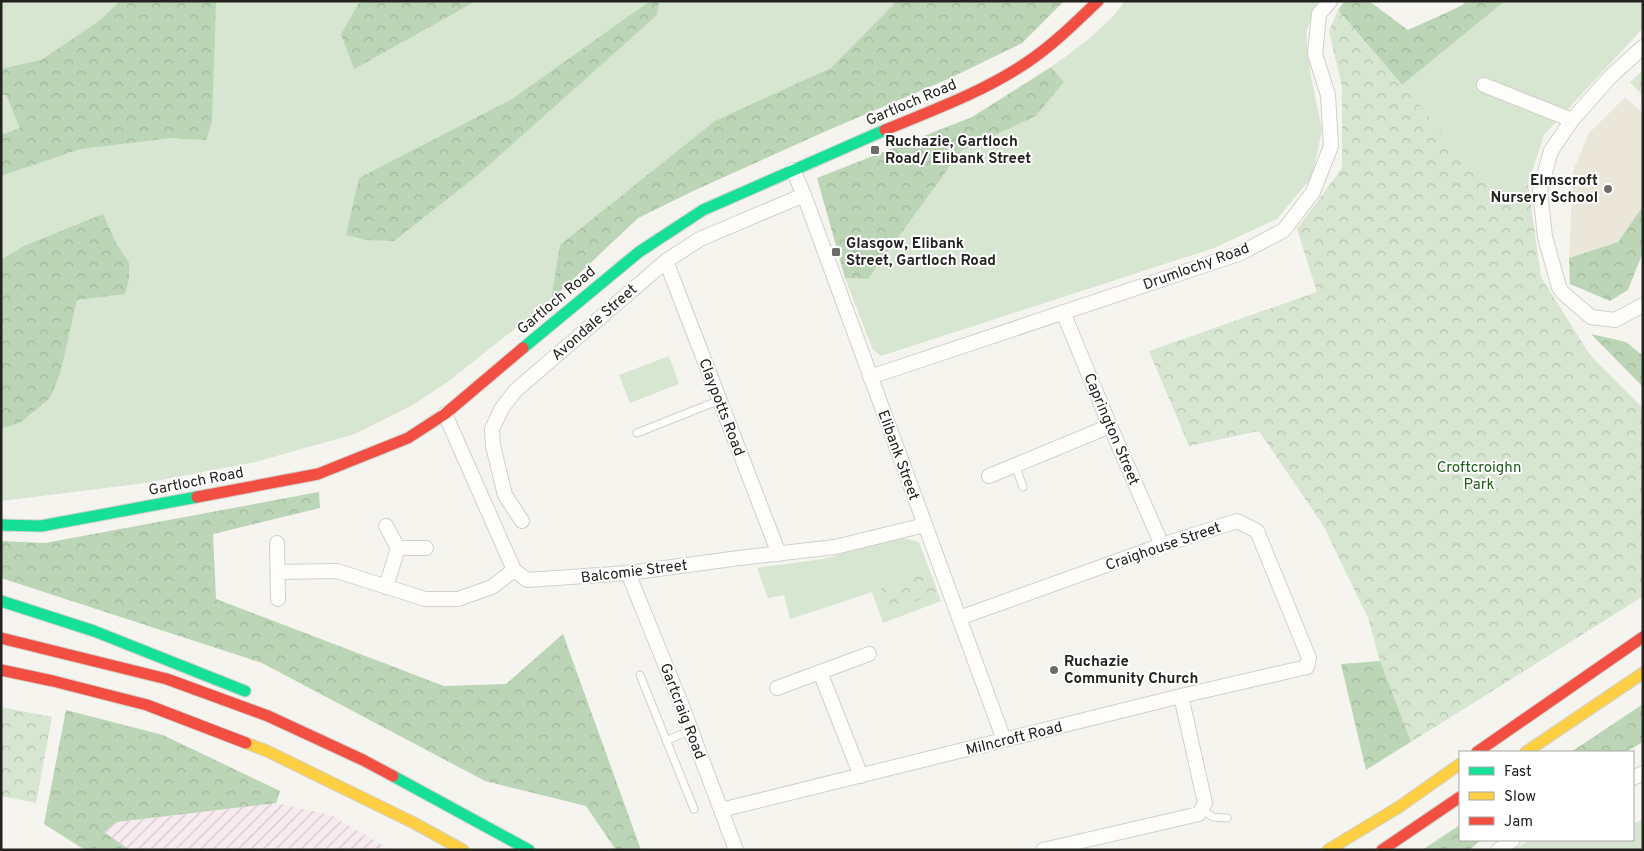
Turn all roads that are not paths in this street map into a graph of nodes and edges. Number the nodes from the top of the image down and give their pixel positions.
1 (1098, 1) edge
2 (1330, 1) edge
3 (1643, 47) edge
4 (1484, 85) dead end
5 (1572, 120) junction
6 (792, 170) junction
7 (804, 195) junction
8 (666, 261) junction
9 (1643, 305) edge
10 (1063, 312) junction
11 (870, 377) junction
12 (720, 400) junction
13 (445, 414) junction
14 (1110, 426) junction
15 (637, 433) dead end
16 (1015, 465) junction
17 (990, 476) dead end
18 (1023, 487) dead end
19 (505, 495) junction
20 (484, 503) junction
21 (522, 521) dead end
22 (1, 525) edge
23 (925, 525) junction
24 (386, 526) dead end
25 (277, 543) dead end
26 (1162, 544) junction
27 (398, 548) junction
28 (426, 548) dead end
29 (778, 554) junction
30 (514, 570) junction
31 (278, 572) junction
32 (628, 573) junction
33 (386, 587) junction
34 (278, 599) dead end
35 (1, 601) edge
36 (959, 618) junction
37 (1643, 637) edge
38 (1, 638) edge
39 (869, 654) dead end
40 (1307, 667) joint
41 (1, 670) edge
42 (820, 672) junction
43 (1643, 673) edge
44 (640, 675) dead end
45 (776, 688) dead end
46 (257, 696) dead end
47 (1180, 696) junction
48 (291, 714) dead end
49 (691, 730) junction
50 (1004, 740) junction
51 (666, 741) junction
52 (1478, 751) edge
53 (1527, 751) edge
54 (363, 760) junction
55 (1459, 765) edge
56 (861, 776) junction
57 (1459, 798) edge
58 (1203, 808) junction
59 (694, 810) dead end
60 (722, 810) junction
61 (1227, 818) dead end
62 (1511, 841) edge
63 (463, 850) edge
64 (529, 850) edge
65 (736, 850) edge
66 (1043, 850) edge
67 (1328, 850) edge
68 (1382, 850) edge
69 (1498, 850) edge

1 - 6 main road, Gartloch Road
2 - 10 street, Drumlochy Road
3 - 5 street
4 - 5 street
5 - 9 street
6 - 7 street, Elibank Street
6 - 13 main road, Gartloch Road
7 - 8 street, Avondale Street
7 - 11 street, Elibank Street
8 - 12 street, Claypotts Road
8 - 19 street, Avondale Street
10 - 11 street, Drumlochy Road
10 - 14 street, Caprington Street
11 - 23 street, Elibank Street
12 - 15 lane
12 - 29 street, Claypotts Road
13 - 20 street
13 - 22 main road, Gartloch Road
14 - 16 street
14 - 26 street, Caprington Street
16 - 17 street
16 - 18 lane
19 - 20 street
19 - 21 street, Avondale Street
20 - 30 street
23 - 29 street, Balcomie Street
23 - 36 street, Elibank Street
24 - 27 street
25 - 31 street
26 - 36 street, Craighouse Street
26 - 40 street, Craighouse Street
27 - 28 street
27 - 33 street
29 - 32 street, Balcomie Street
30 - 32 street, Balcomie Street
30 - 33 street
31 - 33 street
31 - 34 street
32 - 49 street, Gartcraig Road
35 - 46 main road
36 - 50 street, Elibank Street
37 - 52 main road
38 - 54 main road
39 - 42 street
40 - 47 street, Milncroft Road
41 - 63 main road
42 - 45 street
42 - 56 street
43 - 53 main road
44 - 51 lane
47 - 50 street, Milncroft Road
47 - 58 street
48 - 54 main road
49 - 51 lane
49 - 60 street, Gartcraig Road
50 - 56 street, Milncroft Road
51 - 59 lane
54 - 64 main road
55 - 67 main road
56 - 60 street, Milncroft Road
57 - 68 main road
58 - 61 lane
58 - 66 street
60 - 65 street, Gartcraig Road
62 - 69 street

